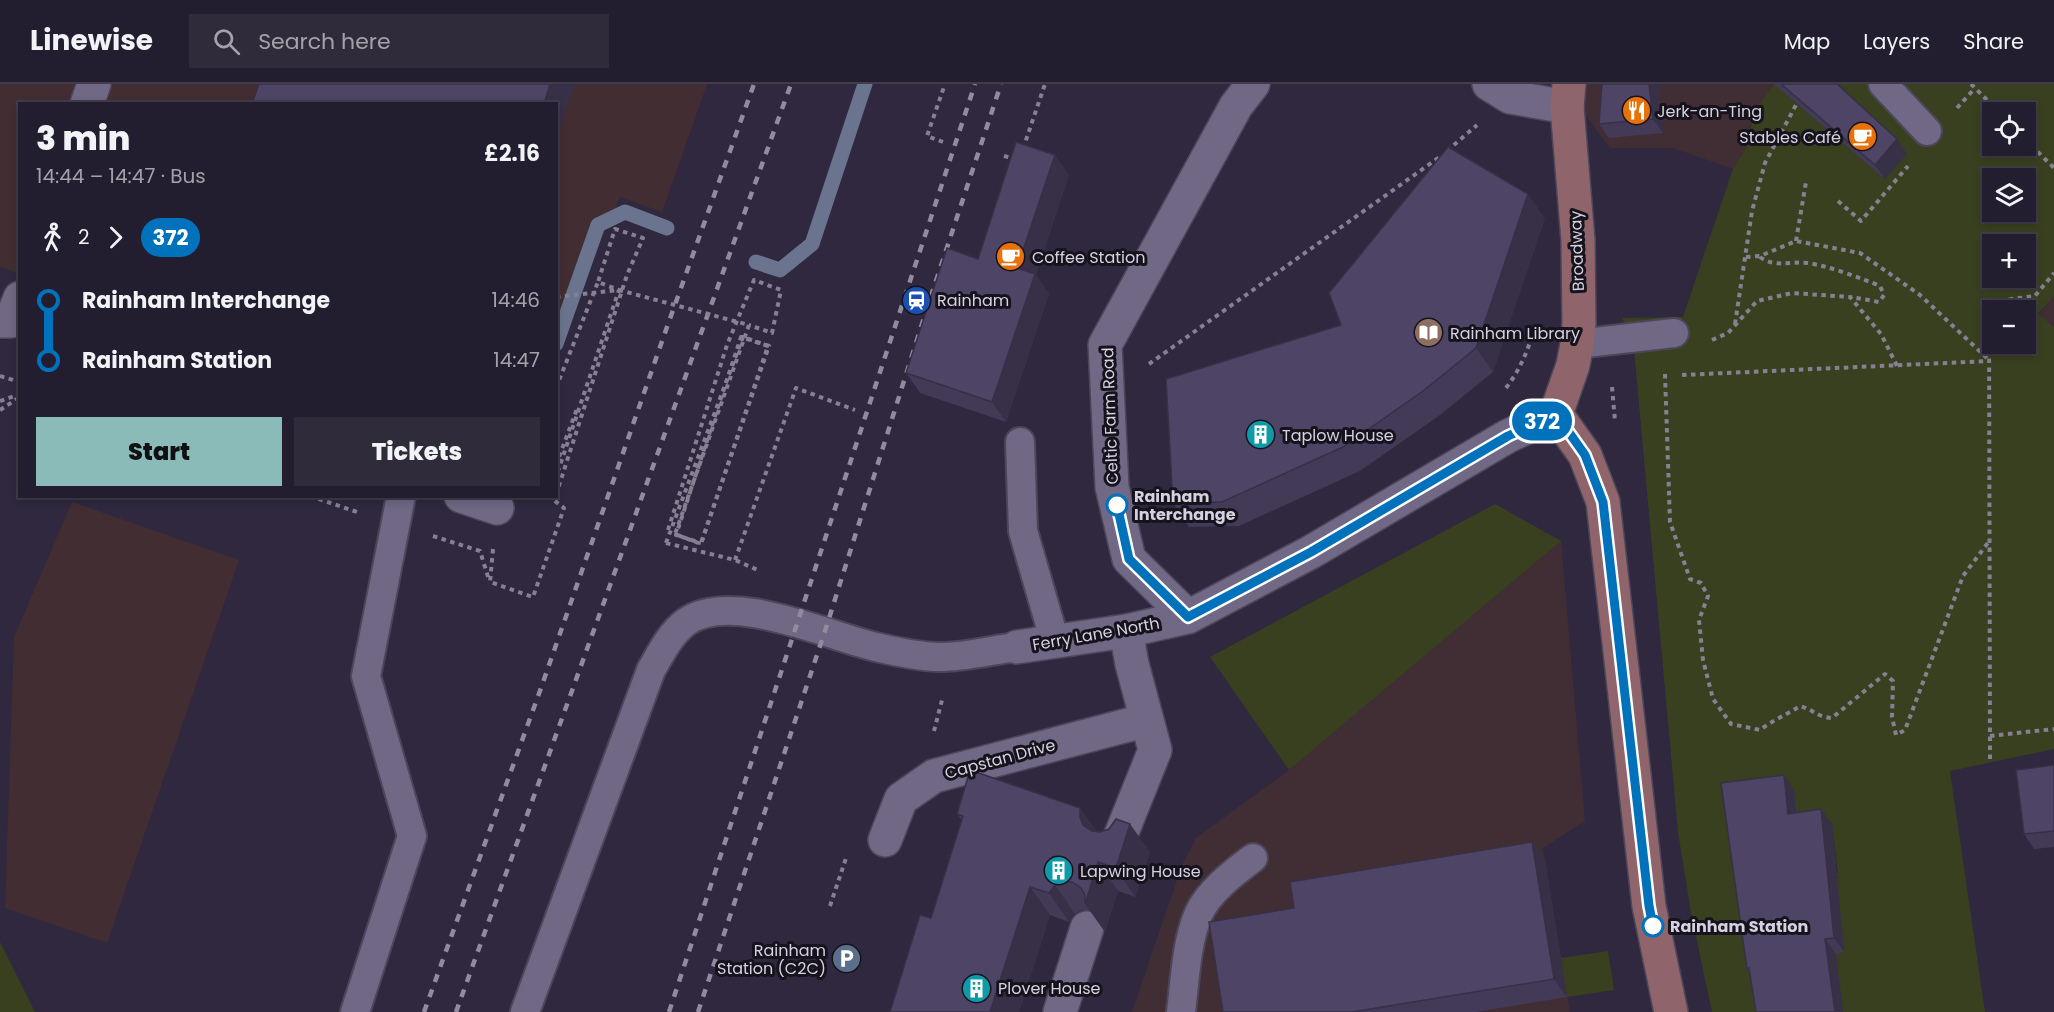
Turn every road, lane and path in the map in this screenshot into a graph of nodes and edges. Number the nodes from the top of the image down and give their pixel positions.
1 (94, 84) edge
2 (945, 84) edge
3 (1045, 84) edge
4 (1253, 84) edge
5 (1883, 84) edge
6 (1971, 84) edge
7 (1499, 91) edge
8 (1568, 96) edge
9 (88, 102) edge
10 (1989, 102) edge
11 (1797, 103) edge
12 (1927, 131) dead end
13 (943, 142) dead end
14 (1023, 149) edge
15 (2036, 150) edge
16 (1004, 156) dead end
17 (1019, 160) edge
18 (2054, 168) edge
19 (1806, 182) dead end
20 (1796, 241) junction
21 (1760, 256) junction
22 (1746, 257) junction
23 (2054, 273) edge
24 (598, 282) junction
25 (619, 290) junction
26 (558, 297) edge
27 (1850, 297) junction
28 (749, 325) junction
29 (1674, 333) dead end
30 (1578, 334) junction
31 (1990, 361) junction
32 (1897, 366) junction
33 (0, 376) edge
34 (18, 381) edge
35 (558, 383) edge
36 (558, 383) edge
37 (1108, 393) junction
38 (1502, 393) dead end
39 (18, 396) edge
40 (18, 396) edge
41 (0, 401) edge
42 (0, 410) edge
43 (855, 410) dead end
44 (1556, 414) junction
45 (738, 434) junction
46 (1020, 442) dead end
47 (735, 445) junction
48 (558, 459) edge
49 (558, 471) edge
50 (558, 489) edge
51 (401, 498) edge
52 (467, 498) edge
53 (552, 498) edge
54 (558, 498) edge
55 (497, 508) joint
56 (564, 508) junction
57 (1990, 540) junction
58 (735, 560) dead end
59 (1188, 617) junction
60 (1126, 632) junction
61 (1055, 642) junction
62 (1017, 647) joint
63 (942, 700) dead end
64 (1148, 720) junction
65 (2054, 729) edge
66 (1990, 736) junction
67 (932, 741) dead end
68 (1989, 759) dead end
69 (885, 840) dead end
70 (1118, 842) edge
71 (1253, 858) dead end
72 (1087, 928) edge
73 (355, 1012) edge
74 (525, 1012) edge
75 (1060, 1012) edge
76 (1181, 1012) edge
77 (1671, 1012) edge

1 - 9 street
2 - 13 path
3 - 14 path
4 - 37 street, Celtic Farm Road
5 - 12 lane
6 - 10 path
7 - 8 street
7 - 37 path
8 - 30 main road, Broadway
11 - 22 path
15 - 18 path
16 - 17 path
19 - 20 path
20 - 21 path
20 - 31 path
21 - 22 path
21 - 27 path
22 - 27 path
23 - 31 path
24 - 25 path, bridge
24 - 35 path, bridge
24 - 50 path
25 - 26 path, bridge
25 - 28 path, bridge
25 - 36 path, bridge
25 - 48 path, bridge
25 - 49 path, bridge
27 - 32 path
28 - 45 path, bridge
28 - 47 path, bridge
29 - 30 lane
30 - 38 path
30 - 44 main road, Broadway
31 - 32 path
31 - 57 path
32 - 57 path
33 - 34 path
37 - 59 street, Celtic Farm Road
39 - 41 path
40 - 42 path
43 - 58 path
44 - 59 street, Ferry Lane North
44 - 77 main road
45 - 47 path, bridge
45 - 47 path, bridge
46 - 61 lane
51 - 73 lane
52 - 55 street
53 - 56 path
54 - 56 path
55 - 56 path
57 - 66 path
59 - 60 street, Ferry Lane North
60 - 61 street, Ferry Lane North
60 - 64 street
61 - 62 street, Ferry Lane North
62 - 74 lane, Ferry Lane North
63 - 67 path
64 - 69 street, Capstan Drive
64 - 70 street
65 - 66 path
66 - 68 path
71 - 76 lane
72 - 75 street

